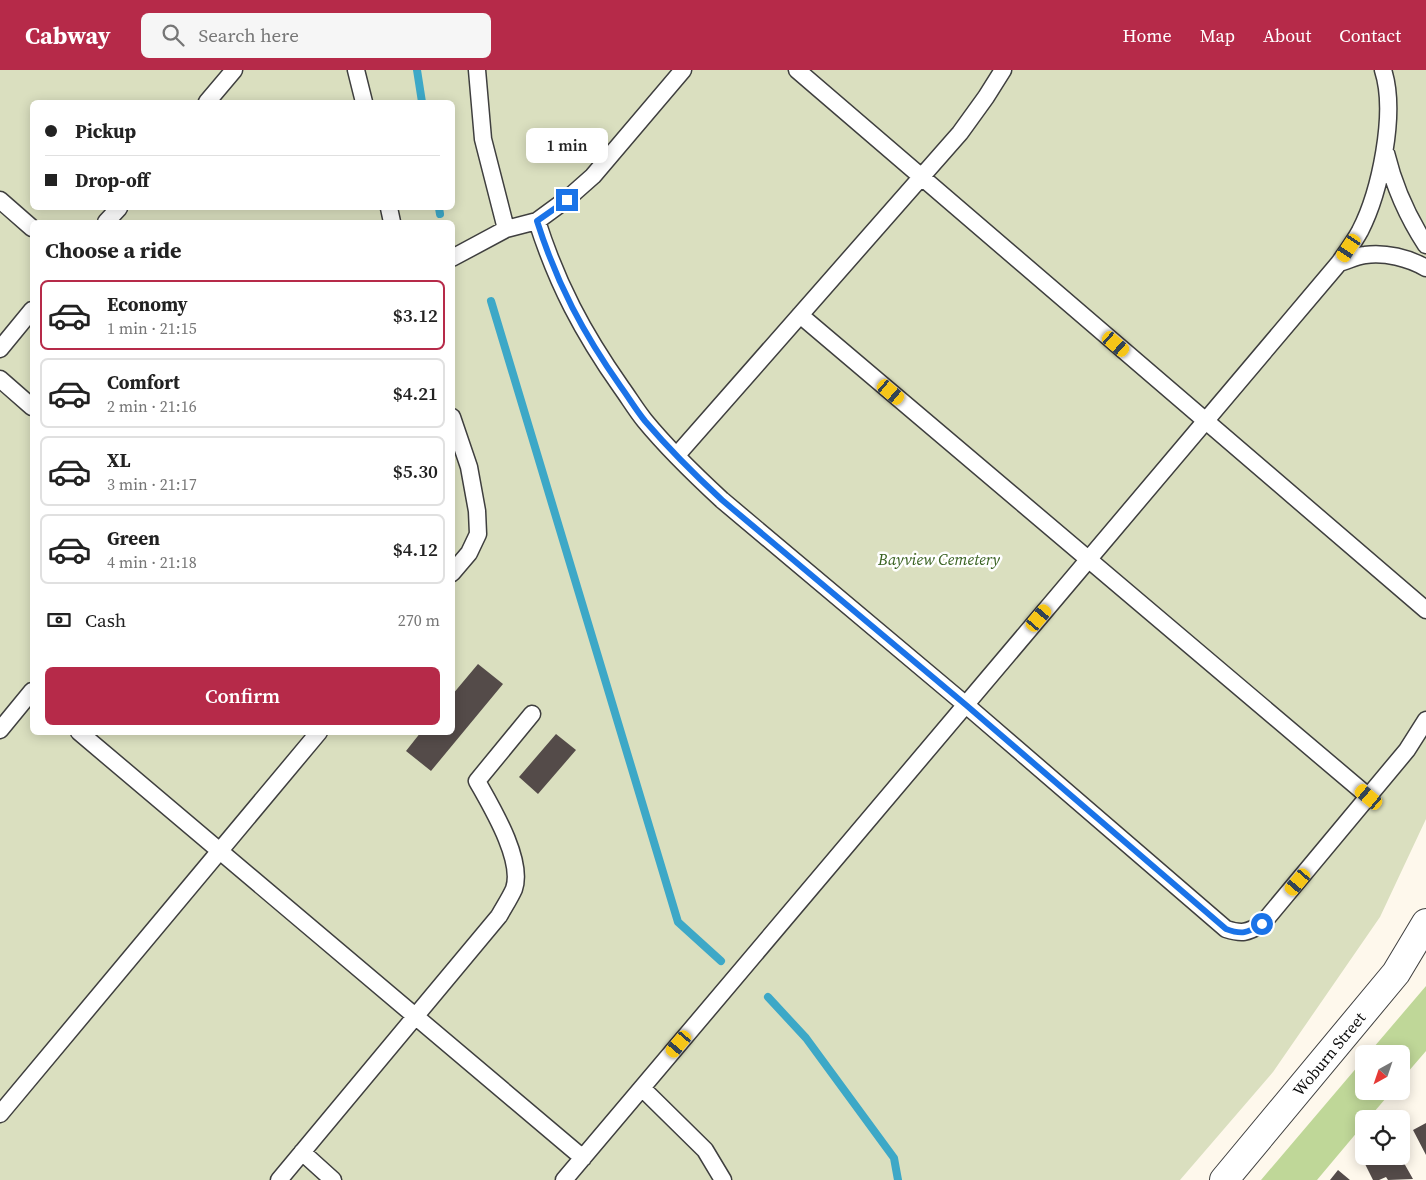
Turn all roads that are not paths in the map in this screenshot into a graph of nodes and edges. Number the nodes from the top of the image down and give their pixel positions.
1 (234, 70) edge
2 (356, 70) edge
3 (477, 70) edge
4 (683, 70) edge
5 (797, 70) edge
6 (1003, 70) edge
7 (1383, 70) edge
8 (209, 100) edge
9 (364, 100) edge
10 (1384, 146) junction
11 (921, 177) junction
12 (0, 200) edge
13 (116, 210) edge
14 (108, 220) edge
15 (537, 221) junction
16 (30, 226) edge
17 (506, 229) junction
18 (1426, 245) edge
19 (455, 256) edge
20 (1338, 264) junction
21 (1426, 268) edge
22 (30, 312) edge
23 (800, 315) junction
24 (0, 349) edge
25 (0, 379) edge
26 (30, 405) edge
27 (1206, 421) junction
28 (455, 427) edge
29 (677, 455) junction
30 (1088, 559) junction
31 (455, 569) edge
32 (1426, 610) edge
33 (30, 695) edge
34 (966, 705) junction
35 (532, 714) dead end
36 (1426, 720) edge
37 (0, 730) edge
38 (83, 735) edge
39 (317, 735) edge
40 (1369, 797) junction
41 (220, 851) junction
42 (1426, 923) edge
43 (416, 1016) junction
44 (642, 1088) junction
45 (0, 1114) edge
46 (302, 1152) junction
47 (583, 1158) junction
48 (279, 1180) edge
49 (333, 1180) edge
50 (564, 1180) edge
51 (723, 1180) edge
52 (1224, 1180) edge

1 - 8 lane
2 - 9 lane
3 - 17 lane
4 - 15 lane
5 - 11 lane
6 - 11 lane
7 - 10 lane
10 - 18 lane
10 - 20 lane
11 - 23 lane
11 - 27 lane
12 - 16 lane
13 - 14 lane
15 - 17 lane
15 - 29 lane
17 - 19 lane
20 - 21 lane
20 - 27 lane
22 - 24 lane
23 - 29 lane
23 - 30 lane
25 - 26 lane
27 - 30 lane
27 - 32 lane
28 - 31 lane
29 - 34 lane
30 - 34 lane
30 - 40 lane
33 - 37 lane
34 - 40 lane
34 - 44 lane
35 - 43 lane
36 - 40 lane
38 - 41 lane
39 - 41 lane
41 - 43 lane
41 - 45 lane
42 - 52 street, Woburn Street
43 - 46 lane
43 - 47 lane
44 - 47 lane
44 - 51 lane
46 - 48 lane
46 - 49 lane
47 - 50 lane

